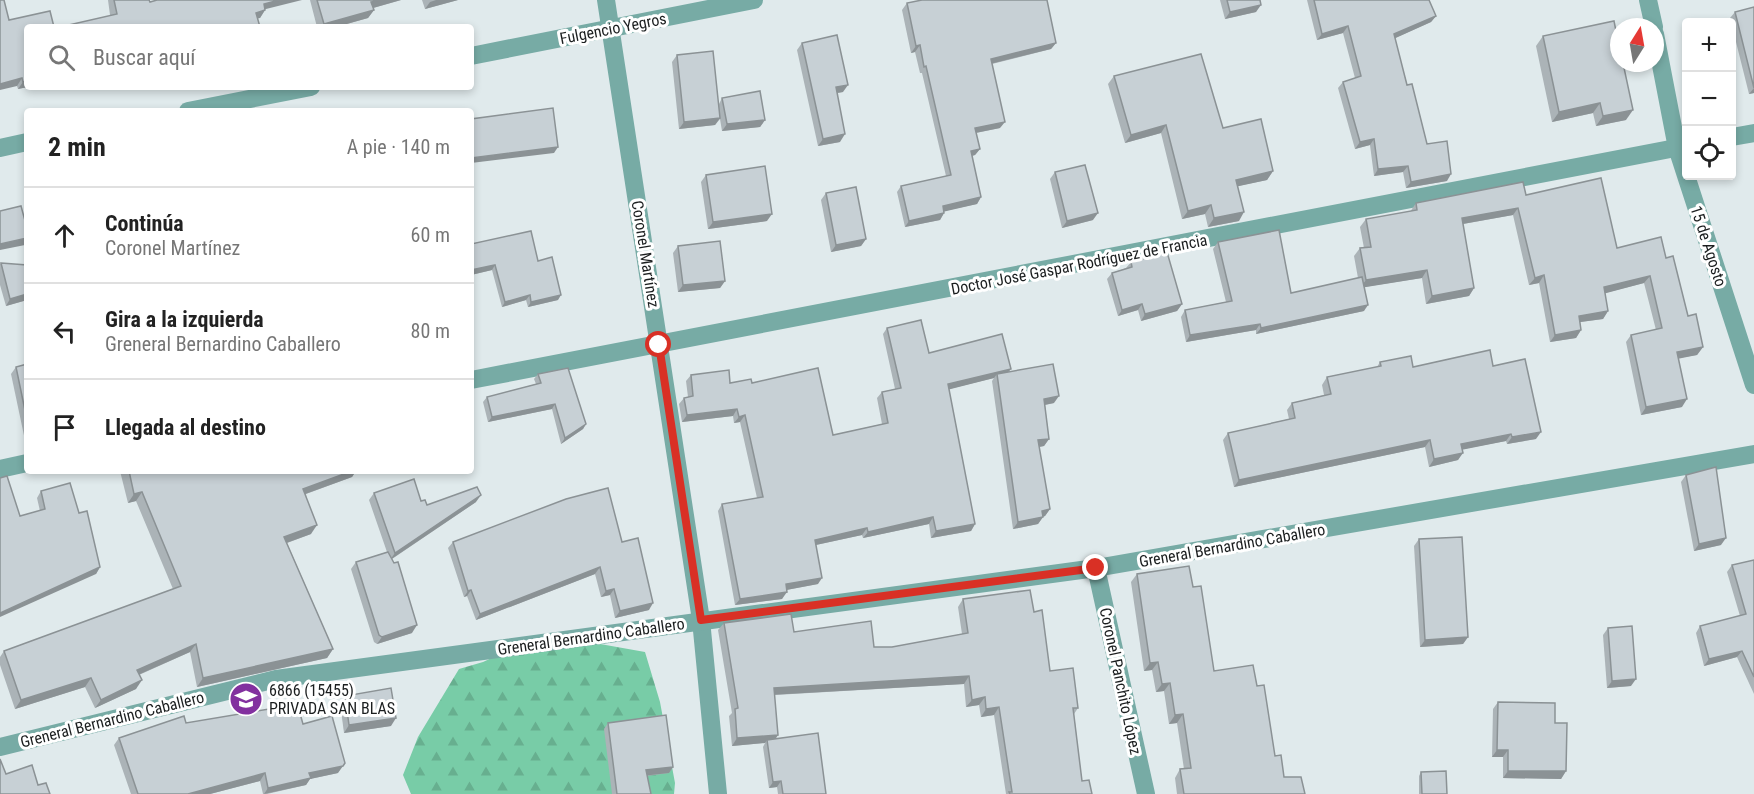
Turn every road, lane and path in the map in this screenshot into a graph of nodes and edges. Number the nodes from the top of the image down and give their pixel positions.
1 (606, 0) edge
2 (754, 0) edge
3 (1648, 0) edge
4 (1651, 18) edge
5 (612, 28) junction
6 (474, 55) edge
7 (1664, 72) edge
8 (296, 90) edge
9 (203, 108) edge
10 (1754, 133) edge
11 (1736, 136) edge
12 (24, 143) edge
13 (0, 147) edge
14 (1682, 147) edge
15 (1692, 180) edge
16 (659, 345) junction
17 (474, 379) edge
18 (1754, 385) edge
19 (1754, 454) edge
20 (24, 465) edge
21 (0, 469) edge
22 (1096, 568) junction
23 (701, 620) junction
24 (0, 747) edge
25 (718, 794) edge
26 (1146, 794) edge

1 - 5 street, Coronel Martínez
2 - 5 street, Fulgencio Yegros
3 - 4 street
5 - 6 street, Fulgencio Yegros
5 - 16 street, Coronel Martínez
7 - 14 street, 15 de Agosto
8 - 9 street
10 - 11 street
12 - 13 street
14 - 16 street, Doctor José Gaspar Rodríguez de Francia
15 - 18 street, 15 de Agosto
16 - 17 street, Doctor José Gaspar Rodríguez de Francia
16 - 23 street, Coronel Martínez
19 - 22 street, Greneral Bernardino Caballero
20 - 21 street
22 - 23 street, Greneral Bernardino Caballero
22 - 26 street, Coronel Panchito López
23 - 24 street, Greneral Bernardino Caballero
23 - 25 street, Coronel Martínez

